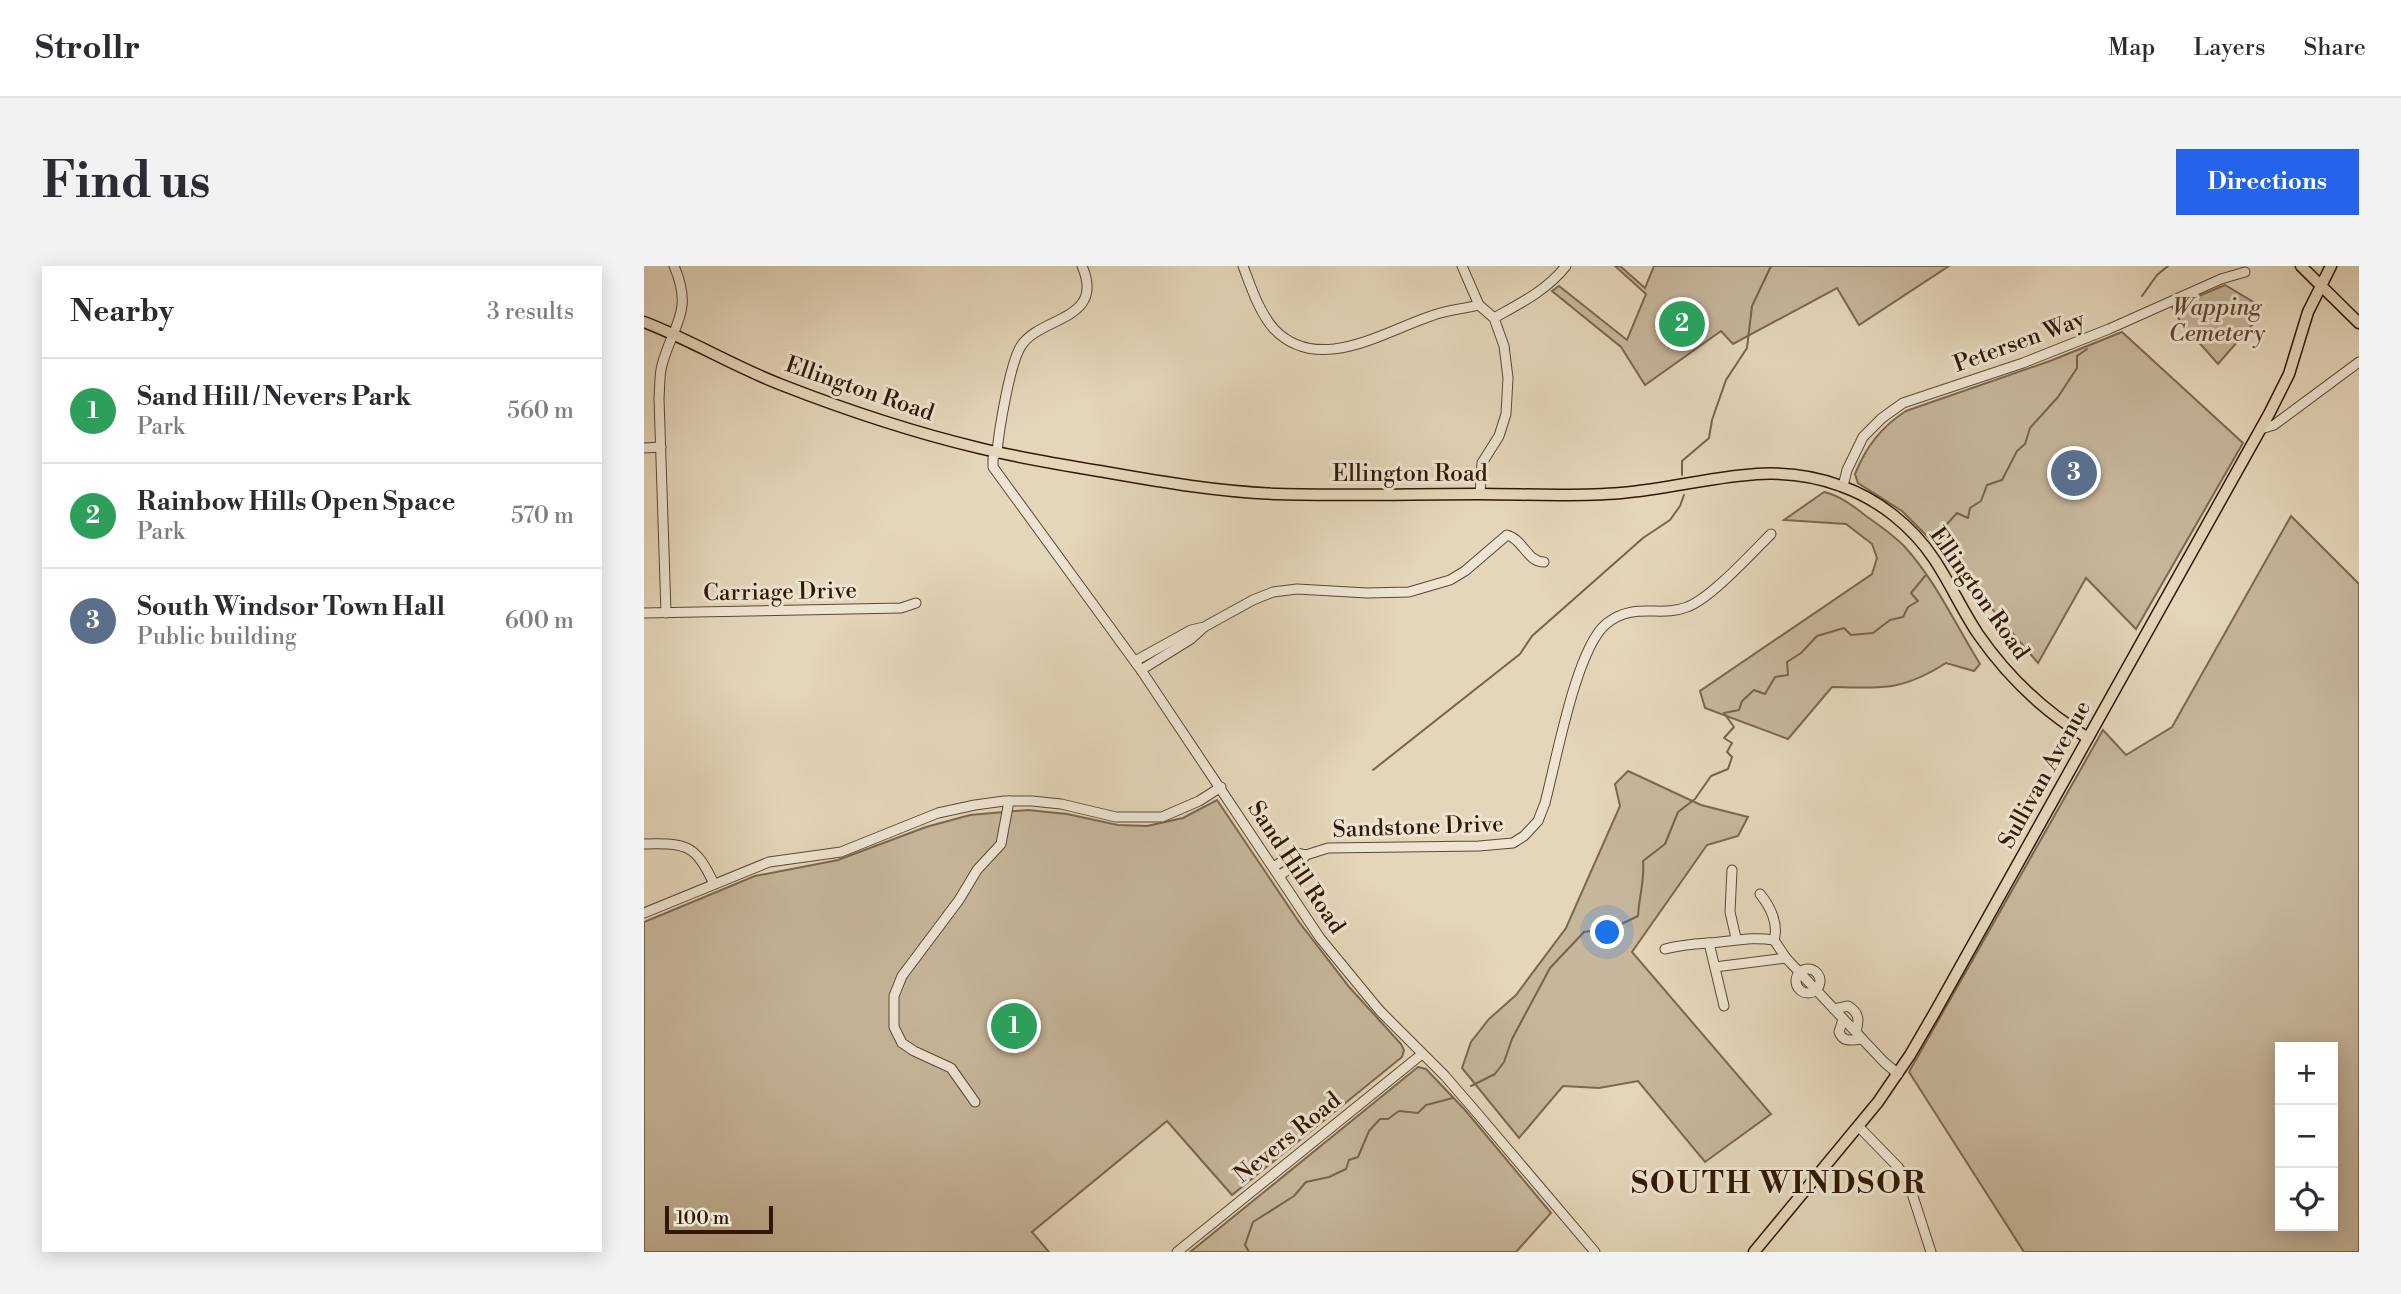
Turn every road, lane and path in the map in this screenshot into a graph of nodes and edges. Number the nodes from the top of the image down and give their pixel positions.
1 (674, 266) edge
2 (1082, 266) edge
3 (1243, 266) edge
4 (1462, 266) edge
5 (1566, 266) edge
6 (2301, 266) edge
7 (2332, 266) edge
8 (2245, 272) dead end
9 (2320, 286) junction
10 (1479, 305) junction
11 (1494, 318) junction
12 (644, 322) edge
13 (2359, 323) edge
14 (675, 334) junction
15 (2359, 362) edge
16 (2261, 429) junction
17 (644, 447) edge
18 (661, 447) junction
19 (997, 452) junction
20 (1843, 486) junction
21 (1480, 494) junction
22 (1771, 534) dead end
23 (1544, 562) dead end
24 (916, 603) dead end
25 (644, 613) edge
26 (666, 613) junction
27 (1204, 627) junction
28 (1135, 661) junction
29 (1141, 670) junction
30 (2088, 738) junction
31 (1221, 787) junction
32 (1009, 801) junction
33 (644, 844) edge
34 (1306, 855) junction
35 (1273, 867) junction
36 (1732, 870) dead end
37 (1279, 876) junction
38 (714, 884) junction
39 (1760, 894) dead end
40 (644, 913) edge
41 (1736, 938) junction
42 (1774, 940) junction
43 (1709, 943) junction
44 (1665, 949) dead end
45 (1786, 957) junction
46 (1715, 967) junction
47 (1724, 1006) dead end
48 (1834, 1009) junction
49 (1859, 1036) junction
50 (1422, 1054) junction
51 (1898, 1074) junction
52 (975, 1102) dead end
53 (1859, 1127) junction
54 (1177, 1252) edge
55 (1595, 1252) edge
56 (1754, 1252) edge
57 (1931, 1252) edge

1 - 14 street
2 - 19 street, Sand Hill Road
3 - 10 street
4 - 10 street
5 - 11 street
6 - 9 main road
7 - 9 main road, Sullivan Avenue
8 - 20 street, Petersen Way
9 - 13 main road
9 - 16 main road, Sullivan Avenue
10 - 11 street
11 - 21 street
12 - 14 main road, Ellington Road
14 - 18 street
14 - 19 main road, Ellington Road
15 - 16 street
16 - 30 main road, Sullivan Avenue
17 - 18 street
18 - 26 street
19 - 21 main road, Ellington Road
19 - 28 street, Sand Hill Road
20 - 21 main road, Ellington Road
20 - 30 main road, Ellington Road
22 - 34 street, Sandstone Drive
23 - 27 street
24 - 26 street, Carriage Drive
25 - 26 street, Carriage Drive
27 - 28 street
27 - 29 street
28 - 29 street, Sand Hill Road
29 - 31 street, Sand Hill Road
30 - 51 main road, Sullivan Avenue
31 - 32 street
31 - 35 street, Sand Hill Road
32 - 38 street
32 - 52 street
33 - 38 street
34 - 35 street, Sandstone Drive
34 - 37 street, Sandstone Drive
35 - 37 street, Sand Hill Road
36 - 41 street
37 - 50 street, Sand Hill Road
38 - 40 street
39 - 42 street
41 - 42 street
41 - 43 street
42 - 45 street
43 - 44 street
43 - 46 street
45 - 46 street
45 - 48 street
46 - 47 street
48 - 49 street
48 - 49 street
49 - 51 street
50 - 54 street, Nevers Road
50 - 55 street, Sand Hill Road
51 - 53 main road, Sullivan Avenue
53 - 56 main road, Sullivan Avenue
53 - 57 street

